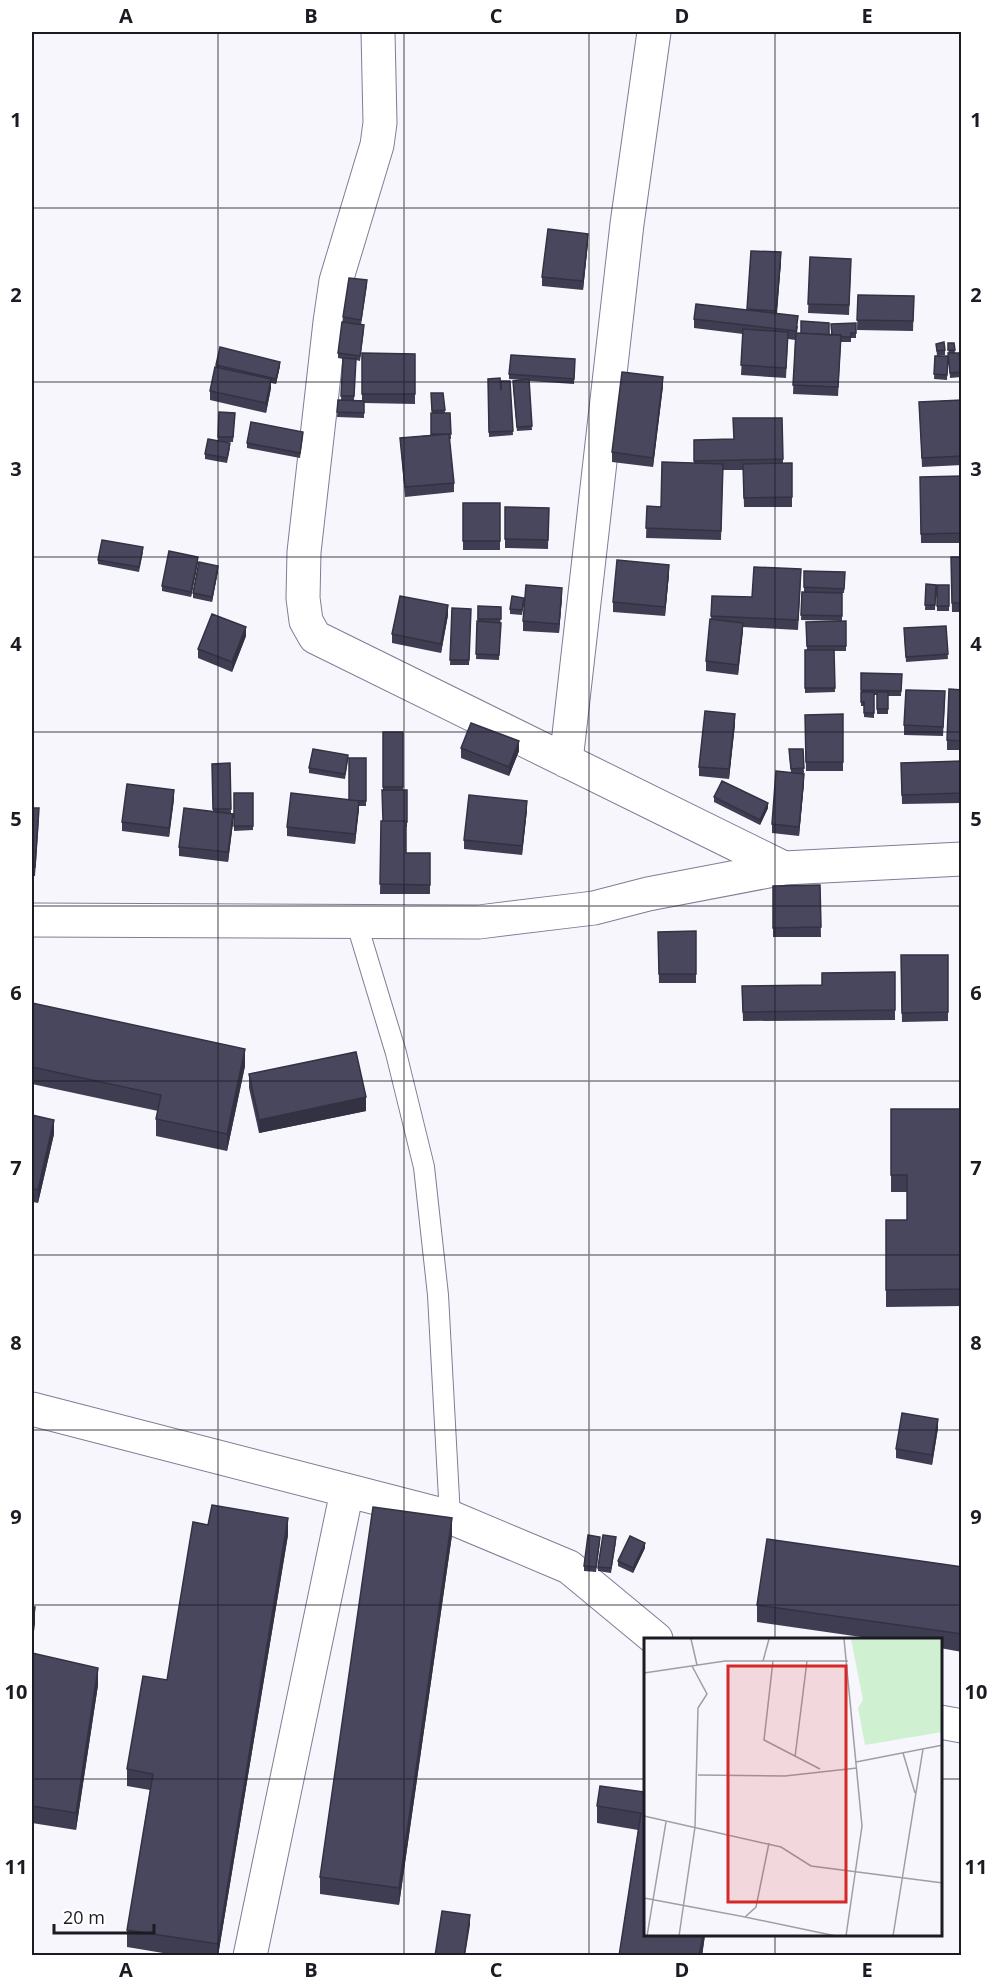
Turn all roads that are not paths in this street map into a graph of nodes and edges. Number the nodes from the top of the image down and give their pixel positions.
1 (378, 32) edge
2 (654, 32) edge
3 (566, 761) junction
4 (962, 860) edge
5 (784, 868) junction
6 (32, 920) edge
7 (356, 921) junction
8 (32, 1409) edge
9 (347, 1491) junction
10 (450, 1517) junction
11 (655, 1638) edge
12 (942, 1722) edge
13 (962, 1726) edge
14 (250, 1956) edge

1 - 3 street
2 - 3 street
3 - 5 street
4 - 5 street
5 - 7 street
6 - 7 street
7 - 10 lane
8 - 9 street
9 - 10 street
9 - 14 street
10 - 11 street
12 - 13 street

